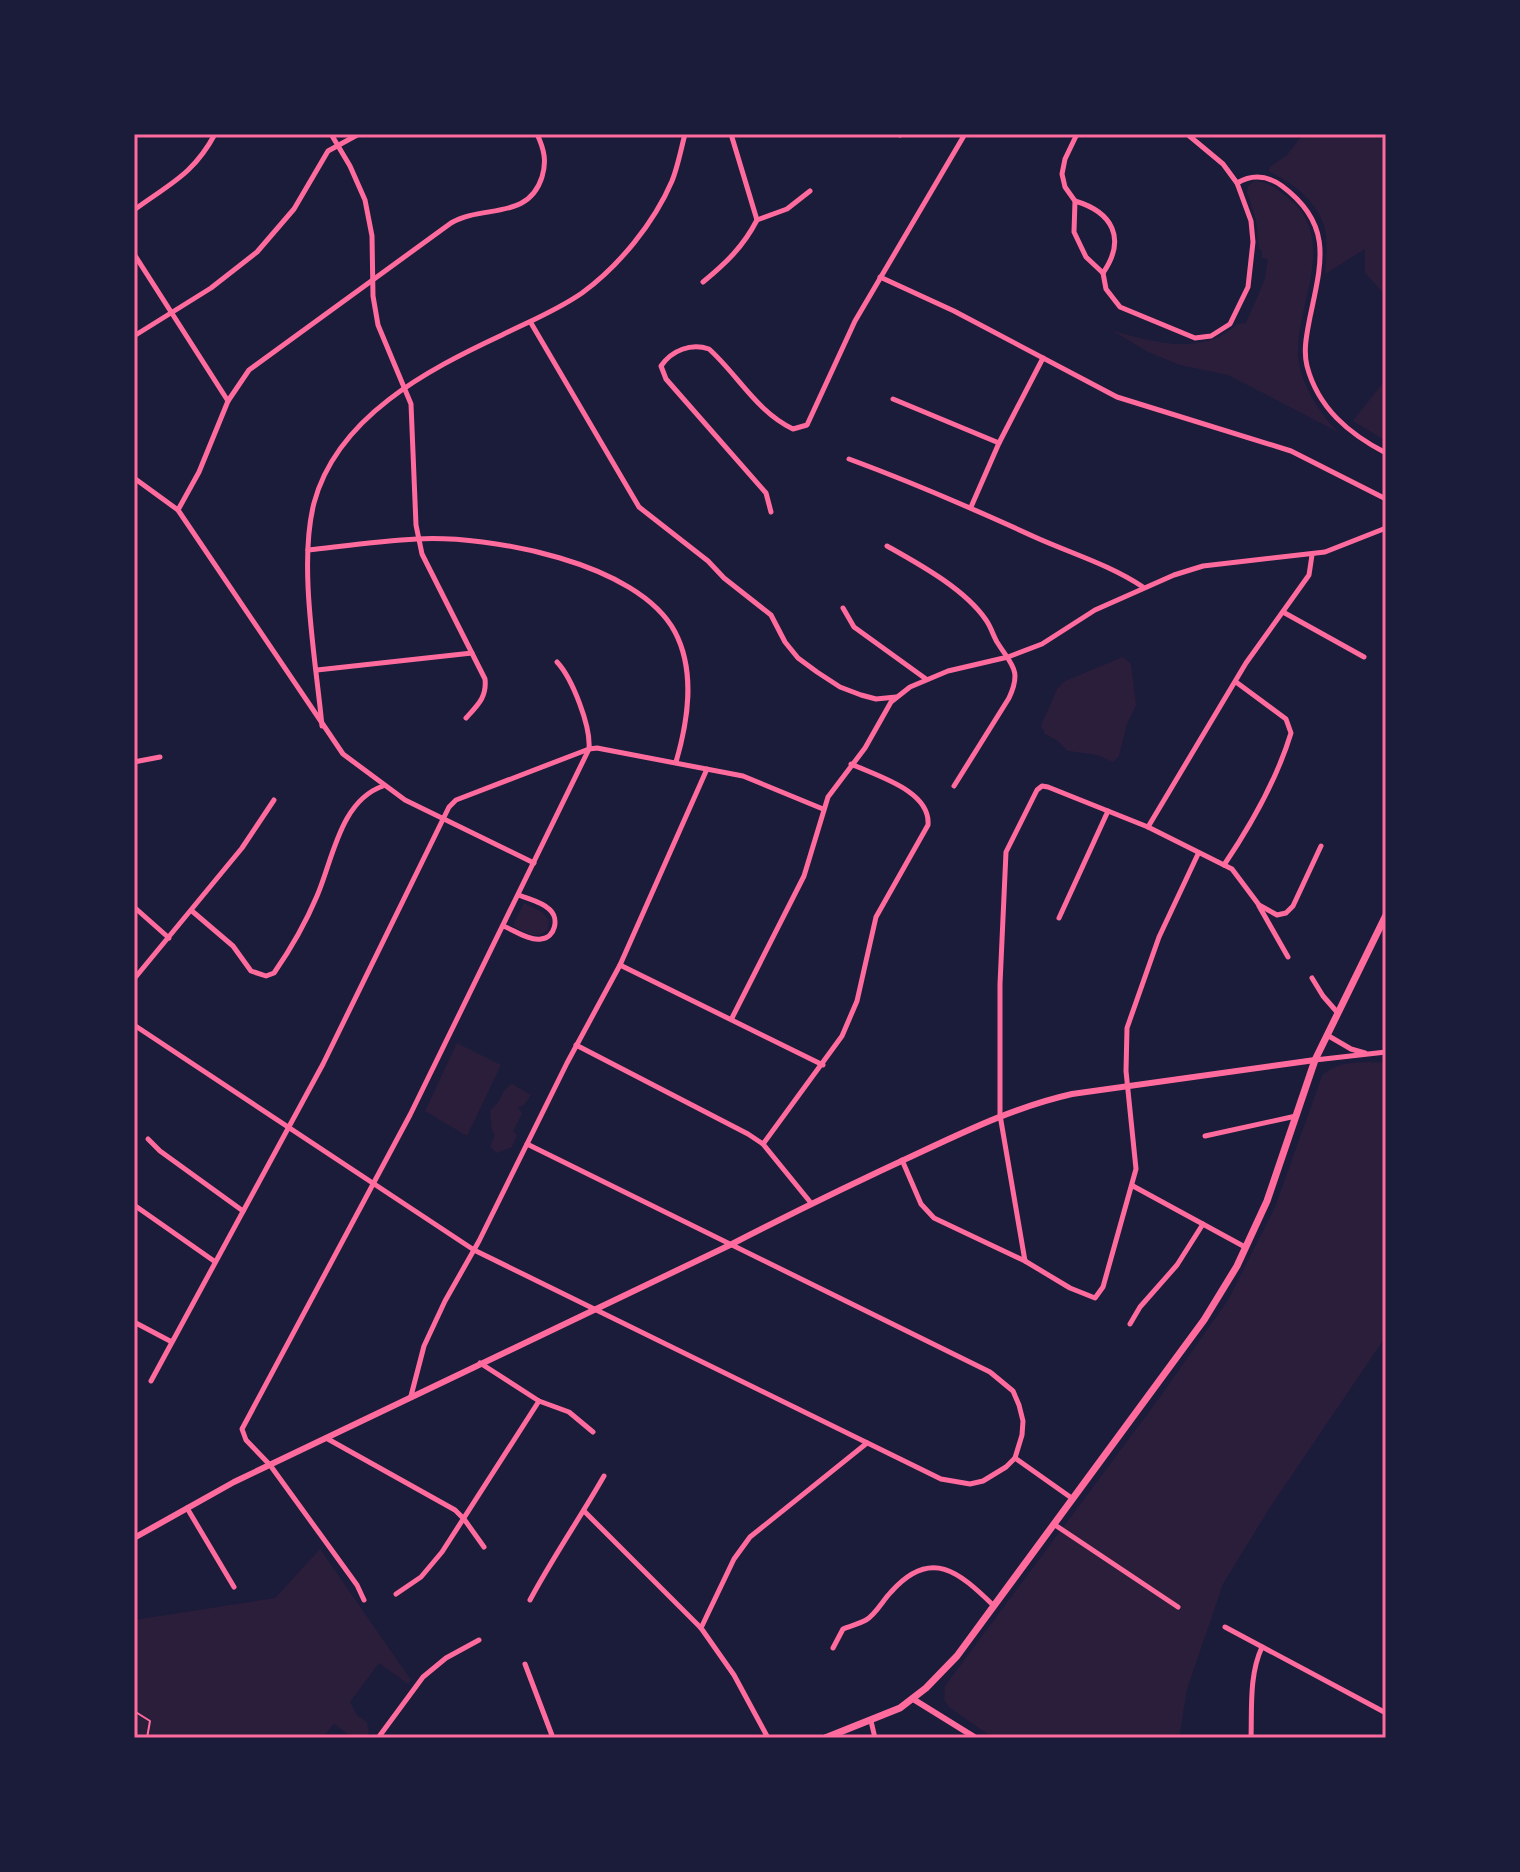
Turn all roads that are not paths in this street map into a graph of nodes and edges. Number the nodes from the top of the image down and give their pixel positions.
1 (215, 134) edge
2 (331, 134) edge
3 (359, 134) edge
4 (537, 134) edge
5 (685, 134) edge
6 (731, 134) edge
7 (965, 134) edge
8 (1077, 134) edge
9 (1187, 134) edge
10 (338, 144) junction
11 (1237, 183) junction
12 (810, 191) dead end
13 (1075, 201) junction
14 (134, 210) edge
15 (757, 220) junction
16 (134, 254) edge
17 (1103, 273) junction
18 (880, 277) junction
19 (373, 280) junction
20 (703, 282) dead end
21 (172, 313) junction
22 (531, 323) junction
23 (134, 336) edge
24 (1043, 358) junction
25 (404, 387) junction
26 (893, 399) dead end
27 (228, 401) junction
28 (999, 443) junction
29 (1386, 453) edge
30 (849, 459) dead end
31 (134, 478) edge
32 (1386, 499) edge
33 (971, 507) junction
34 (178, 510) junction
35 (771, 512) dead end
36 (1386, 526) edge
37 (418, 539) junction
38 (887, 546) dead end
39 (308, 550) junction
40 (1312, 555) junction
41 (1144, 587) junction
42 (843, 608) dead end
43 (1283, 612) junction
44 (472, 653) junction
45 (1008, 657) junction
46 (1364, 657) dead end
47 (557, 662) dead end
48 (317, 670) junction
49 (927, 680) junction
50 (1236, 682) junction
51 (897, 697) junction
52 (466, 718) dead end
53 (322, 726) junction
54 (589, 749) junction
55 (160, 757) dead end
56 (134, 762) edge
57 (676, 762) junction
58 (851, 764) junction
59 (707, 769) junction
60 (383, 786) junction
61 (954, 786) dead end
62 (274, 800) dead end
63 (823, 809) junction
64 (1108, 811) junction
65 (444, 818) junction
66 (1148, 827) junction
67 (1321, 846) dead end
68 (1198, 854) junction
69 (534, 863) junction
70 (1224, 865) junction
71 (519, 895) junction
72 (1259, 905) junction
73 (134, 907) edge
74 (192, 911) junction
75 (1386, 915) edge
76 (1059, 918) dead end
77 (503, 926) junction
78 (169, 938) junction
79 (1288, 957) dead end
80 (620, 965) junction
81 (1312, 978) dead end
82 (134, 979) edge
83 (1337, 1012) junction
84 (732, 1018) junction
85 (134, 1025) edge
86 (1327, 1035) junction
87 (576, 1045) junction
88 (1386, 1052) edge
89 (1370, 1054) junction
90 (1315, 1060) junction
91 (823, 1065) junction
92 (1127, 1086) junction
93 (1000, 1115) junction
94 (1297, 1116) junction
95 (288, 1128) junction
96 (1205, 1136) dead end
97 (148, 1139) dead end
98 (527, 1144) junction
99 (763, 1144) junction
100 (902, 1160) junction
101 (372, 1183) junction
102 (1133, 1186) junction
103 (811, 1203) junction
104 (134, 1205) edge
105 (243, 1211) junction
106 (1203, 1224) junction
107 (730, 1245) junction
108 (1246, 1247) junction
109 (474, 1250) junction
110 (214, 1261) junction
111 (1025, 1261) junction
112 (596, 1309) junction
113 (134, 1322) edge
114 (1130, 1324) dead end
115 (170, 1341) junction
116 (480, 1363) junction
117 (151, 1381) dead end
118 (411, 1396) junction
119 (539, 1401) junction
120 (593, 1432) dead end
121 (326, 1437) junction
122 (867, 1443) junction
123 (1015, 1458) junction
124 (270, 1465) junction
125 (604, 1476) dead end
126 (1073, 1500) junction
127 (187, 1508) junction
128 (585, 1512) junction
129 (464, 1519) junction
130 (1055, 1525) junction
131 (134, 1538) edge
132 (484, 1547) dead end
133 (234, 1587) dead end
134 (396, 1594) dead end
135 (364, 1600) dead end
136 (530, 1600) dead end
137 (995, 1606) junction
138 (1178, 1607) dead end
139 (1225, 1627) dead end
140 (701, 1628) junction
141 (479, 1640) dead end
142 (1262, 1647) junction
143 (833, 1648) dead end
144 (525, 1664) dead end
145 (913, 1699) junction
146 (134, 1711) edge
147 (1386, 1713) edge
148 (871, 1721) junction
149 (147, 1738) edge
150 (378, 1738) edge
151 (553, 1738) edge
152 (768, 1738) edge
153 (825, 1738) edge
154 (875, 1738) edge
155 (976, 1738) edge
156 (1251, 1738) edge

1 - 14 street
2 - 10 street
3 - 10 street
4 - 19 street
5 - 22 street
6 - 15 street
7 - 18 street
8 - 13 street
9 - 11 street
10 - 19 street
10 - 21 street
11 - 17 street
11 - 29 street
12 - 15 street
13 - 17 street
13 - 17 street
15 - 20 street
16 - 21 street
18 - 24 street
18 - 35 street
19 - 25 street
19 - 27 street
21 - 23 street
21 - 27 street
22 - 25 street
22 - 51 street
24 - 28 street
24 - 32 street
25 - 37 street
25 - 39 street
26 - 28 street
27 - 34 street
28 - 33 street
30 - 33 street
31 - 34 street
33 - 41 street
34 - 53 street
36 - 40 street
37 - 39 street
37 - 44 street
37 - 57 street
38 - 45 street
39 - 48 street
40 - 41 street
40 - 43 street
41 - 45 street
42 - 49 street
43 - 46 street
43 - 50 street
44 - 48 street
44 - 52 street
45 - 49 street
45 - 61 street
47 - 54 street
48 - 53 street
49 - 51 street
50 - 66 street
50 - 70 street
51 - 58 street
53 - 60 street
54 - 57 street
54 - 65 street
54 - 69 street
55 - 56 street
57 - 59 street
58 - 63 street
58 - 91 street
59 - 63 street
59 - 80 street
60 - 65 street
60 - 74 street
62 - 74 street
63 - 84 street
64 - 66 street
64 - 76 street
64 - 93 street
65 - 69 street
65 - 95 street
66 - 68 street
67 - 72 street
68 - 70 street
68 - 92 street
69 - 71 street
70 - 72 street
71 - 77 street
71 - 77 street
72 - 79 street
73 - 78 street
74 - 78 street
75 - 83 main road
77 - 101 street
78 - 82 street
80 - 84 street
80 - 87 street
81 - 83 street
83 - 86 main road
84 - 91 street
85 - 95 street
86 - 89 street
86 - 90 main road
87 - 98 street
87 - 99 street
88 - 89 street
89 - 90 street
90 - 92 street
90 - 94 main road
91 - 99 street
92 - 93 street
92 - 102 street
93 - 100 street
93 - 111 street
94 - 96 street
94 - 108 main road
95 - 101 street
95 - 105 street
97 - 105 street
98 - 107 street
98 - 109 street
99 - 103 street
100 - 103 street
100 - 111 street
101 - 109 street
101 - 124 street
102 - 106 street
102 - 111 street
103 - 107 street
104 - 110 street
105 - 110 street
106 - 108 street
106 - 114 street
107 - 112 street
107 - 123 street
108 - 126 main road
109 - 112 street
109 - 118 street
110 - 115 street
112 - 116 street
112 - 122 street
113 - 115 street
115 - 117 street
116 - 118 street
116 - 119 street
118 - 121 street
119 - 120 street
119 - 129 street
121 - 124 street
121 - 129 street
122 - 123 street
122 - 140 street
123 - 126 street
124 - 127 street
124 - 135 street
125 - 128 street
126 - 130 main road
127 - 131 street
127 - 133 street
128 - 136 street
128 - 140 street
129 - 132 street
129 - 134 street
130 - 137 main road
130 - 138 street
137 - 143 street
137 - 145 main road
139 - 142 street
140 - 152 street
141 - 150 street
142 - 147 street
142 - 156 street
144 - 151 street
145 - 148 main road
145 - 155 street
146 - 149 lane
148 - 153 main road
148 - 154 street

